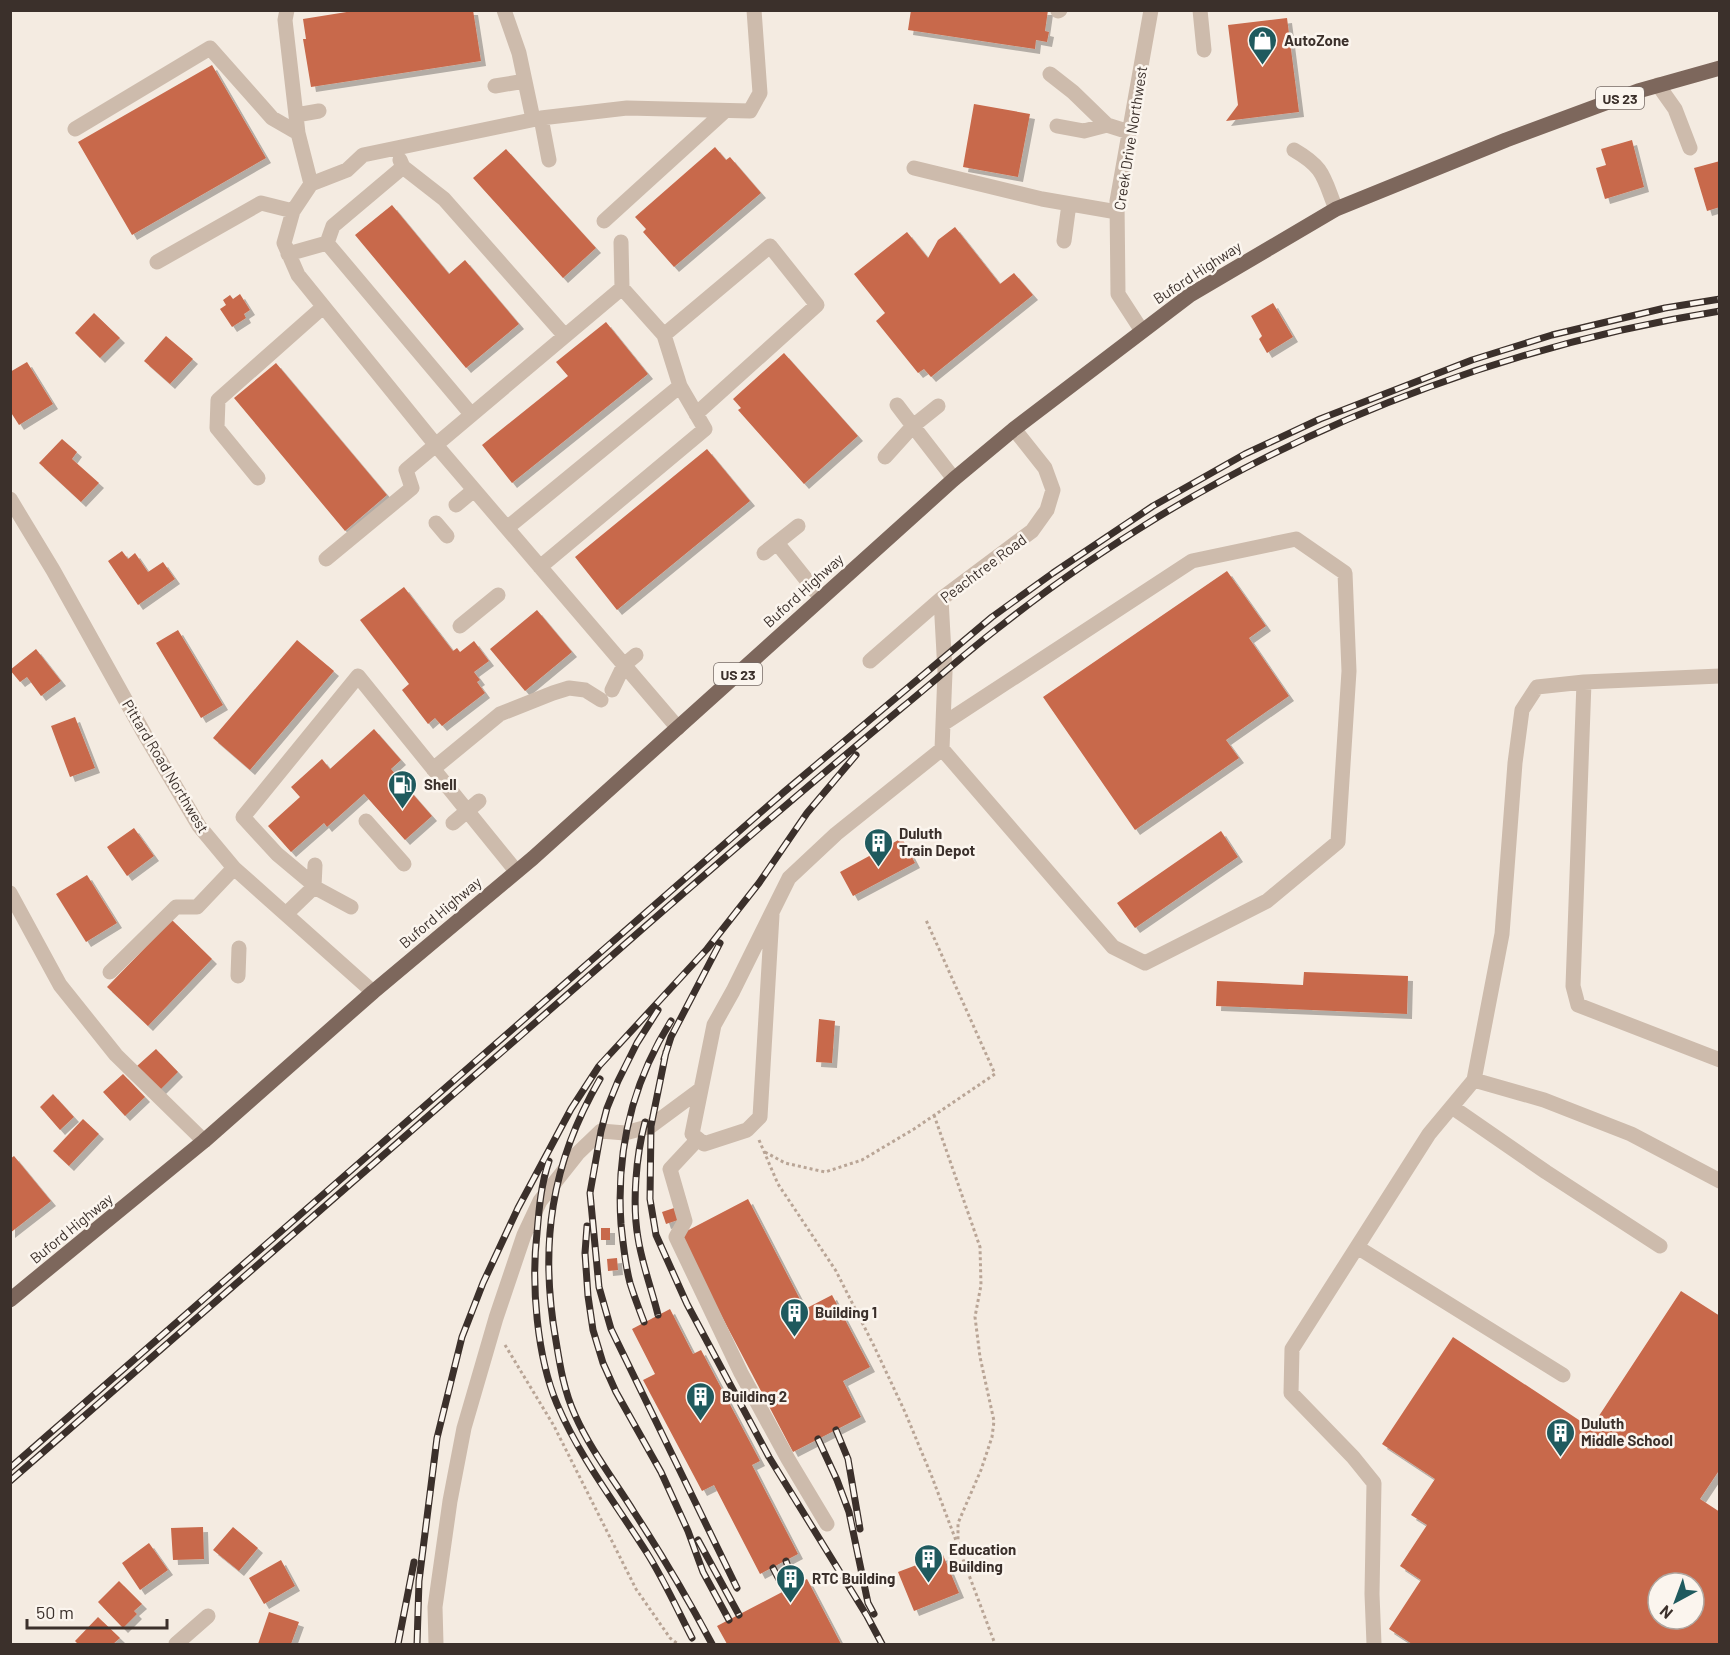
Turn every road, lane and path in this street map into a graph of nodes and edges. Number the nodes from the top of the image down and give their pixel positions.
1 (287, 10) edge
2 (504, 10) edge
3 (754, 10) edge
4 (1151, 10) edge
5 (1200, 10) edge
6 (1204, 50) dead end
7 (1719, 68) edge
8 (1050, 74) dead end
9 (525, 81) junction
10 (1658, 85) junction
11 (495, 86) dead end
12 (319, 111) dead end
13 (725, 111) junction
14 (296, 115) junction
15 (537, 118) junction
16 (1107, 125) junction
17 (1057, 126) dead end
18 (75, 129) dead end
19 (1129, 132) junction
20 (298, 133) junction
21 (394, 148) junction
22 (1690, 148) dead end
23 (1294, 150) dead end
24 (549, 160) dead end
25 (403, 167) junction
26 (914, 168) dead end
27 (311, 184) junction
28 (1069, 204) junction
29 (1336, 209) junction
30 (293, 211) junction
31 (1117, 213) junction
32 (604, 221) dead end
33 (621, 242) dead end
34 (1064, 242) dead end
35 (327, 243) junction
36 (288, 254) junction
37 (157, 262) dead end
38 (622, 288) junction
39 (323, 307) junction
40 (1142, 331) junction
41 (664, 335) junction
42 (565, 336) junction
43 (680, 386) junction
44 (897, 405) dead end
45 (938, 406) dead end
46 (471, 414) junction
47 (696, 414) junction
48 (913, 426) junction
49 (1014, 429) junction
50 (435, 444) junction
51 (885, 457) dead end
52 (258, 478) dead end
53 (954, 479) junction
54 (474, 490) junction
55 (456, 505) dead end
56 (12, 506) edge
57 (436, 523) dead end
58 (798, 526) dead end
59 (507, 528) junction
60 (447, 536) dead end
61 (777, 543) junction
62 (764, 553) dead end
63 (326, 559) dead end
64 (540, 567) junction
65 (498, 596) dead end
66 (821, 598) junction
67 (941, 599) junction
68 (460, 626) dead end
69 (636, 655) dead end
70 (870, 661) dead end
71 (624, 665) junction
72 (1719, 676) edge
73 (1584, 682) junction
74 (943, 724) junction
75 (678, 728) junction
76 (942, 749) junction
77 (433, 769) junction
78 (473, 806) junction
79 (366, 821) dead end
80 (453, 823) dead end
81 (404, 864) dead end
82 (315, 866) dead end
83 (234, 868) junction
84 (516, 871) junction
85 (314, 886) junction
86 (10, 893) edge
87 (351, 907) dead end
88 (286, 914) junction
89 (772, 915) junction
90 (926, 920) dead end
91 (239, 948) dead end
92 (110, 972) dead end
93 (238, 976) dead end
94 (374, 992) junction
95 (1719, 1060) edge
96 (1474, 1080) junction
97 (701, 1089) junction
98 (1452, 1107) junction
99 (934, 1115) junction
100 (752, 1125) junction
101 (698, 1139) junction
102 (204, 1141) junction
103 (764, 1151) junction
104 (1719, 1181) edge
105 (1660, 1246) dead end
106 (1357, 1247) junction
107 (10, 1300) edge
108 (493, 1326) junction
109 (1563, 1375) dead end
110 (827, 1524) dead end
111 (958, 1551) junction
112 (208, 1616) dead end
113 (176, 1644) edge
114 (436, 1644) edge
115 (678, 1644) edge
116 (995, 1644) edge
117 (1374, 1644) edge

1 - 14 street
2 - 9 street
3 - 13 street
4 - 19 street, Creek Drive Northwest
5 - 6 street
7 - 10 main road, Buford Highway / US 23
8 - 16 street
9 - 11 street
9 - 15 street
10 - 22 street
10 - 29 main road, Buford Highway / US 23
12 - 14 street
13 - 15 street
13 - 32 street
14 - 20 street
15 - 21 street
15 - 24 street
16 - 17 street
16 - 19 street
18 - 20 street
19 - 31 street, Creek Drive Northwest
20 - 27 street
21 - 25 street
21 - 27 street
23 - 29 street
25 - 35 street
25 - 42 street
26 - 28 street
27 - 30 street
28 - 31 street
28 - 34 street
29 - 40 main road, Buford Highway / US 23
30 - 36 street
30 - 37 street
31 - 40 street, Creek Drive Northwest
33 - 38 street
35 - 36 street
35 - 46 street
36 - 39 street
38 - 41 street
38 - 42 street
39 - 50 street
39 - 52 street
40 - 49 main road, Buford Highway / US 23
41 - 43 street
41 - 47 street
42 - 46 street
43 - 47 street
43 - 59 street
44 - 48 street
45 - 48 street
46 - 50 street
47 - 64 street
48 - 51 street
48 - 53 street
49 - 53 main road, Buford Highway / US 23
49 - 67 street, Peachtree Road
50 - 54 street
50 - 63 street
53 - 66 main road, Buford Highway / US 23
54 - 55 street
54 - 59 street
56 - 83 street, Pittard Road Northwest
57 - 60 street
58 - 61 street
59 - 64 street
61 - 62 street
61 - 66 street
64 - 71 street
65 - 68 street
66 - 75 main road, Buford Highway / US 23
67 - 70 street, Peachtree Road
67 - 74 street
69 - 71 street
71 - 75 street
71 - 77 street
72 - 73 street
73 - 95 street
73 - 96 street
74 - 76 street
74 - 76 street
75 - 84 main road, Buford Highway / US 23
76 - 89 street
77 - 78 street
77 - 85 street
78 - 80 street
78 - 84 street
79 - 81 street
82 - 85 street
83 - 88 street, Pittard Road Northwest
83 - 92 street
84 - 94 main road, Buford Highway / US 23
85 - 87 street
85 - 88 street
86 - 102 street
88 - 94 street, Pittard Road Northwest
89 - 97 street
89 - 100 street
90 - 99 path
91 - 93 street
94 - 102 main road, Buford Highway / US 23
96 - 98 street
96 - 104 street
97 - 101 street
97 - 108 street
98 - 105 street
98 - 106 street
99 - 103 path
99 - 111 path
100 - 101 street
100 - 103 path
101 - 110 street
102 - 107 main road, Buford Highway / US 23
103 - 111 path
106 - 109 street
106 - 117 street
108 - 114 street
108 - 115 path
111 - 116 path
112 - 113 street

